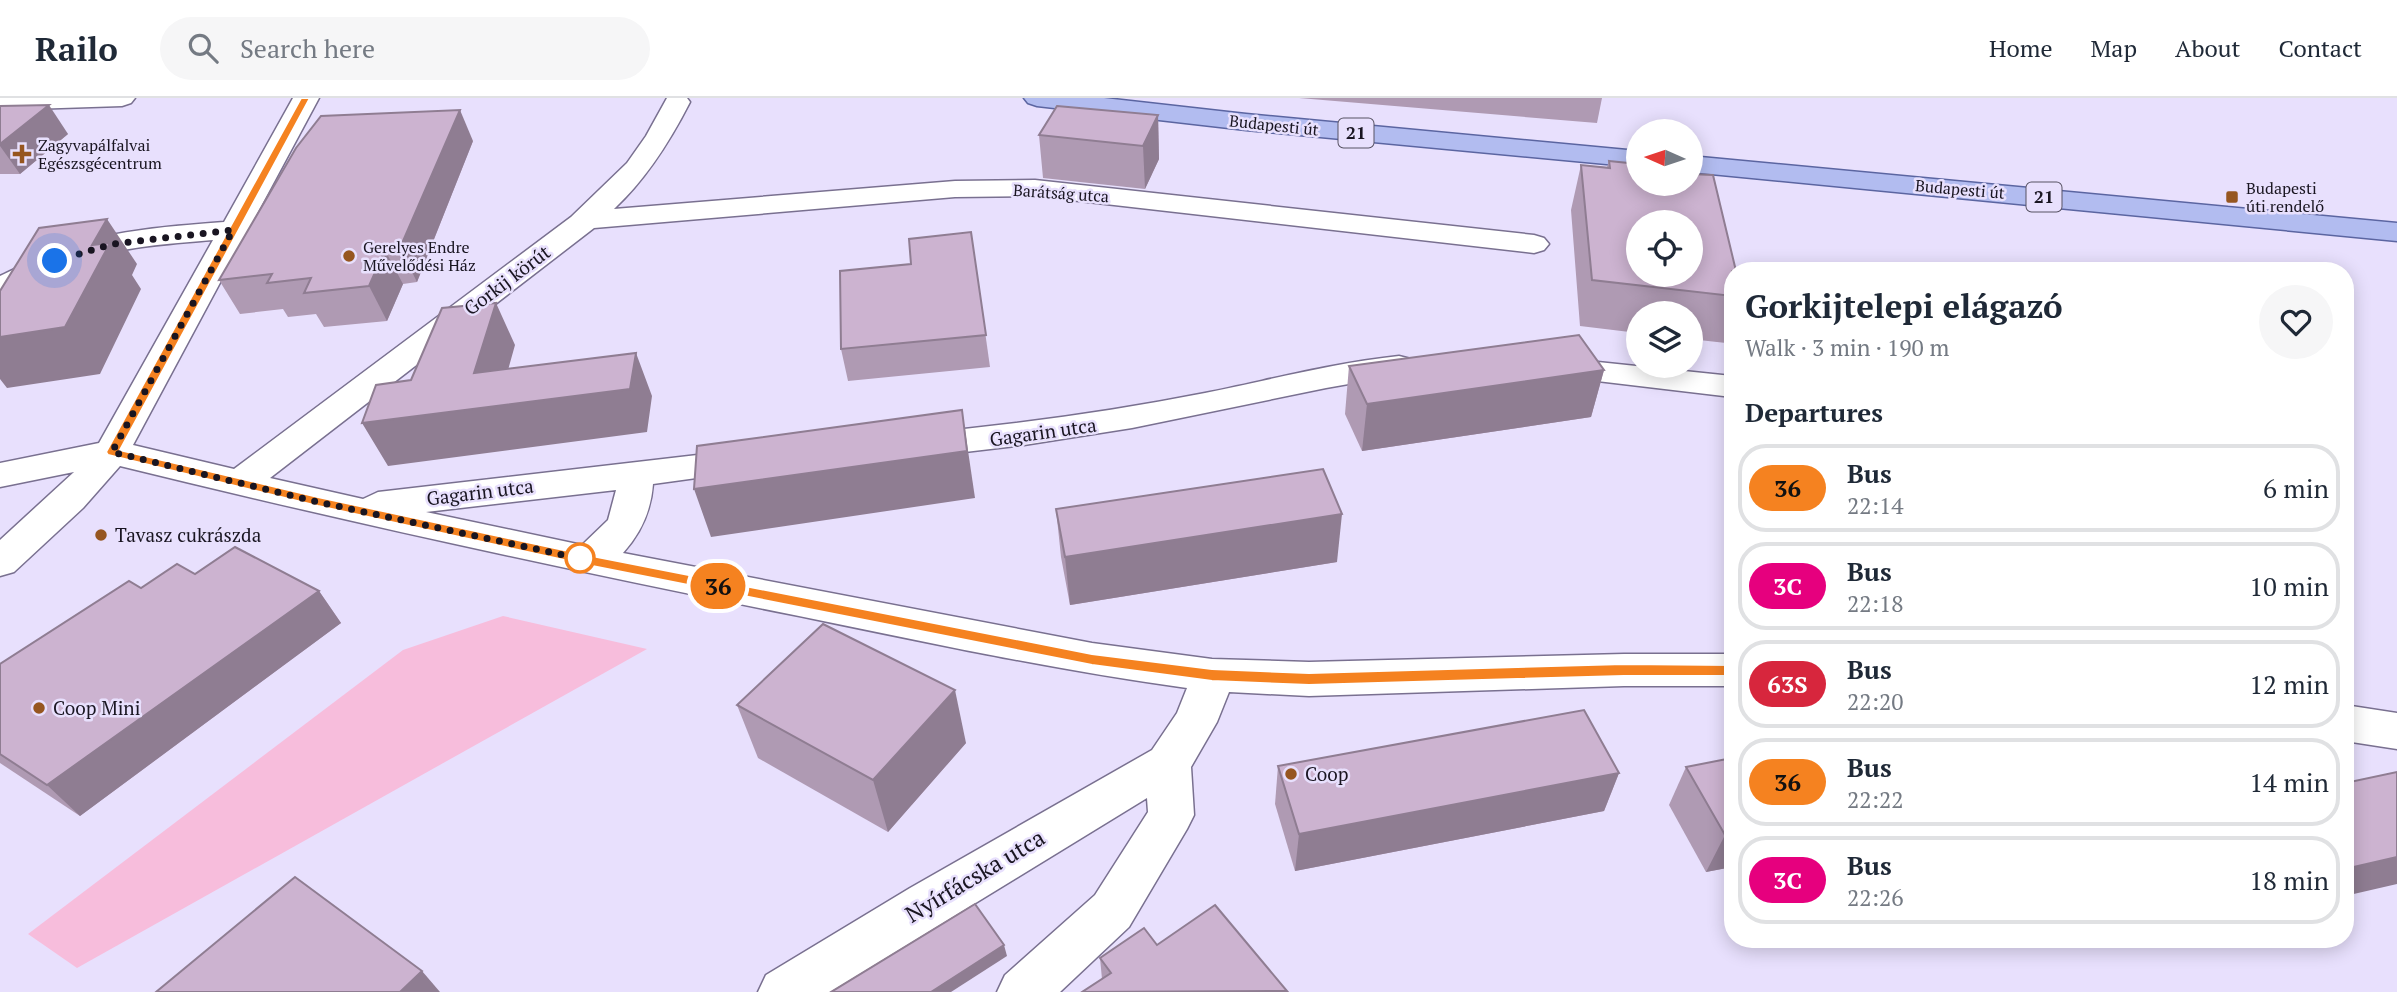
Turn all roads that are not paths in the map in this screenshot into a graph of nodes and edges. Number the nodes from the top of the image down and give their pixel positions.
1 (122, 98) edge
2 (306, 98) edge
3 (1037, 98) edge
4 (0, 102) edge
5 (677, 102) dead end
6 (1626, 158) edge
7 (1703, 165) edge
8 (586, 220) junction
9 (233, 230) junction
10 (2397, 232) edge
11 (1534, 244) dead end
12 (0, 288) edge
13 (1428, 363) edge
14 (1514, 365) edge
15 (1724, 386) edge
16 (883, 449) edge
17 (112, 452) junction
18 (775, 459) edge
19 (636, 474) junction
20 (0, 475) edge
21 (242, 482) junction
22 (351, 508) junction
23 (587, 560) junction
24 (0, 562) edge
25 (1724, 670) edge
26 (1212, 675) junction
27 (2354, 724) edge
28 (2397, 731) edge
29 (1168, 763) junction
30 (784, 992) edge
31 (1023, 992) edge

1 - 4 street
2 - 9 street
3 - 6 main road, Budapesti út / 21
5 - 8 street, Gorkij körút
7 - 10 main road, Budapesti út / 21
8 - 11 street, Barátság utca
8 - 21 street, Gorkij körút
9 - 12 street
9 - 17 street
13 - 16 street, Gagarin utca
14 - 15 street
17 - 20 street
17 - 21 street
17 - 24 street
18 - 19 street, Gagarin utca
19 - 22 street, Gagarin utca
19 - 23 street
21 - 22 street
22 - 23 street
23 - 26 street
25 - 26 street
26 - 29 street, Nyírfácska utca
27 - 28 street
29 - 30 street, Nyírfácska utca
29 - 31 street

